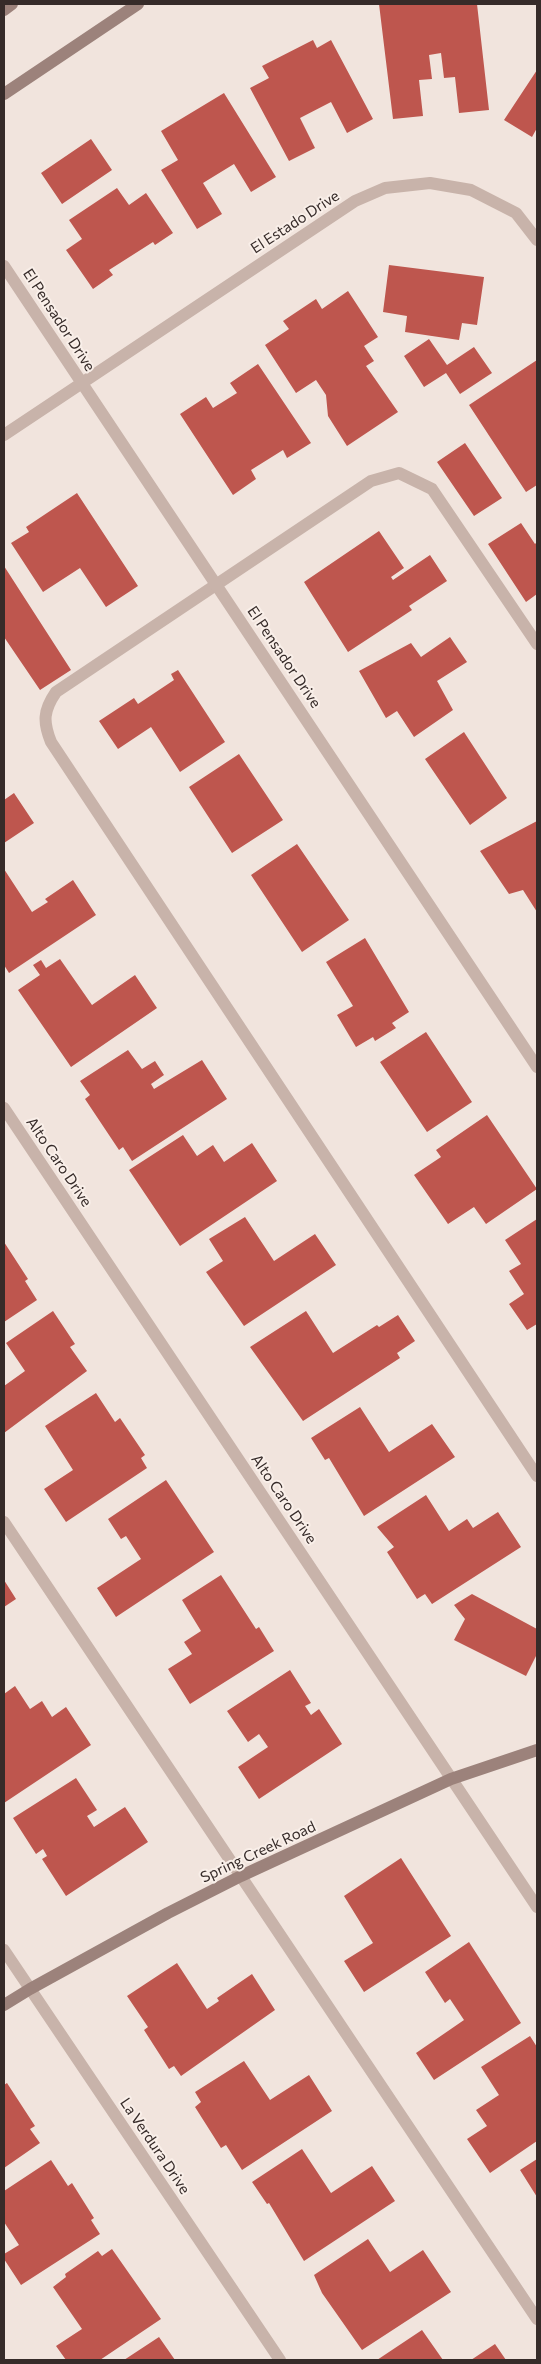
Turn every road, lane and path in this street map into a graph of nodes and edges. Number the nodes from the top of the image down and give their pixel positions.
1 (12, 4) edge
2 (138, 4) edge
3 (4, 10) edge
4 (4, 94) edge
5 (537, 240) edge
6 (4, 266) edge
7 (81, 382) junction
8 (4, 435) edge
9 (215, 584) junction
10 (537, 644) edge
11 (537, 1067) edge
12 (4, 1108) edge
13 (537, 1476) edge
14 (4, 1522) edge
15 (537, 1750) edge
16 (451, 1779) junction
17 (241, 1876) junction
18 (537, 1907) edge
19 (4, 1950) edge
20 (30, 1988) junction
21 (4, 2005) edge
22 (537, 2319) edge
23 (280, 2360) edge

1 - 3 street
2 - 4 street
5 - 7 street, El Estado Drive
6 - 7 street, El Pensador Drive
7 - 8 street
7 - 9 street, El Pensador Drive
9 - 10 street
9 - 11 street, El Pensador Drive
9 - 13 street
12 - 16 street, Alto Caro Drive
14 - 17 street
15 - 16 street, Spring Creek Road
16 - 17 street, Spring Creek Road
16 - 18 street, Alto Caro Drive
17 - 20 street, Spring Creek Road
17 - 22 street
19 - 20 street, La Verdura Drive
20 - 21 street, Spring Creek Road
20 - 23 street, La Verdura Drive

